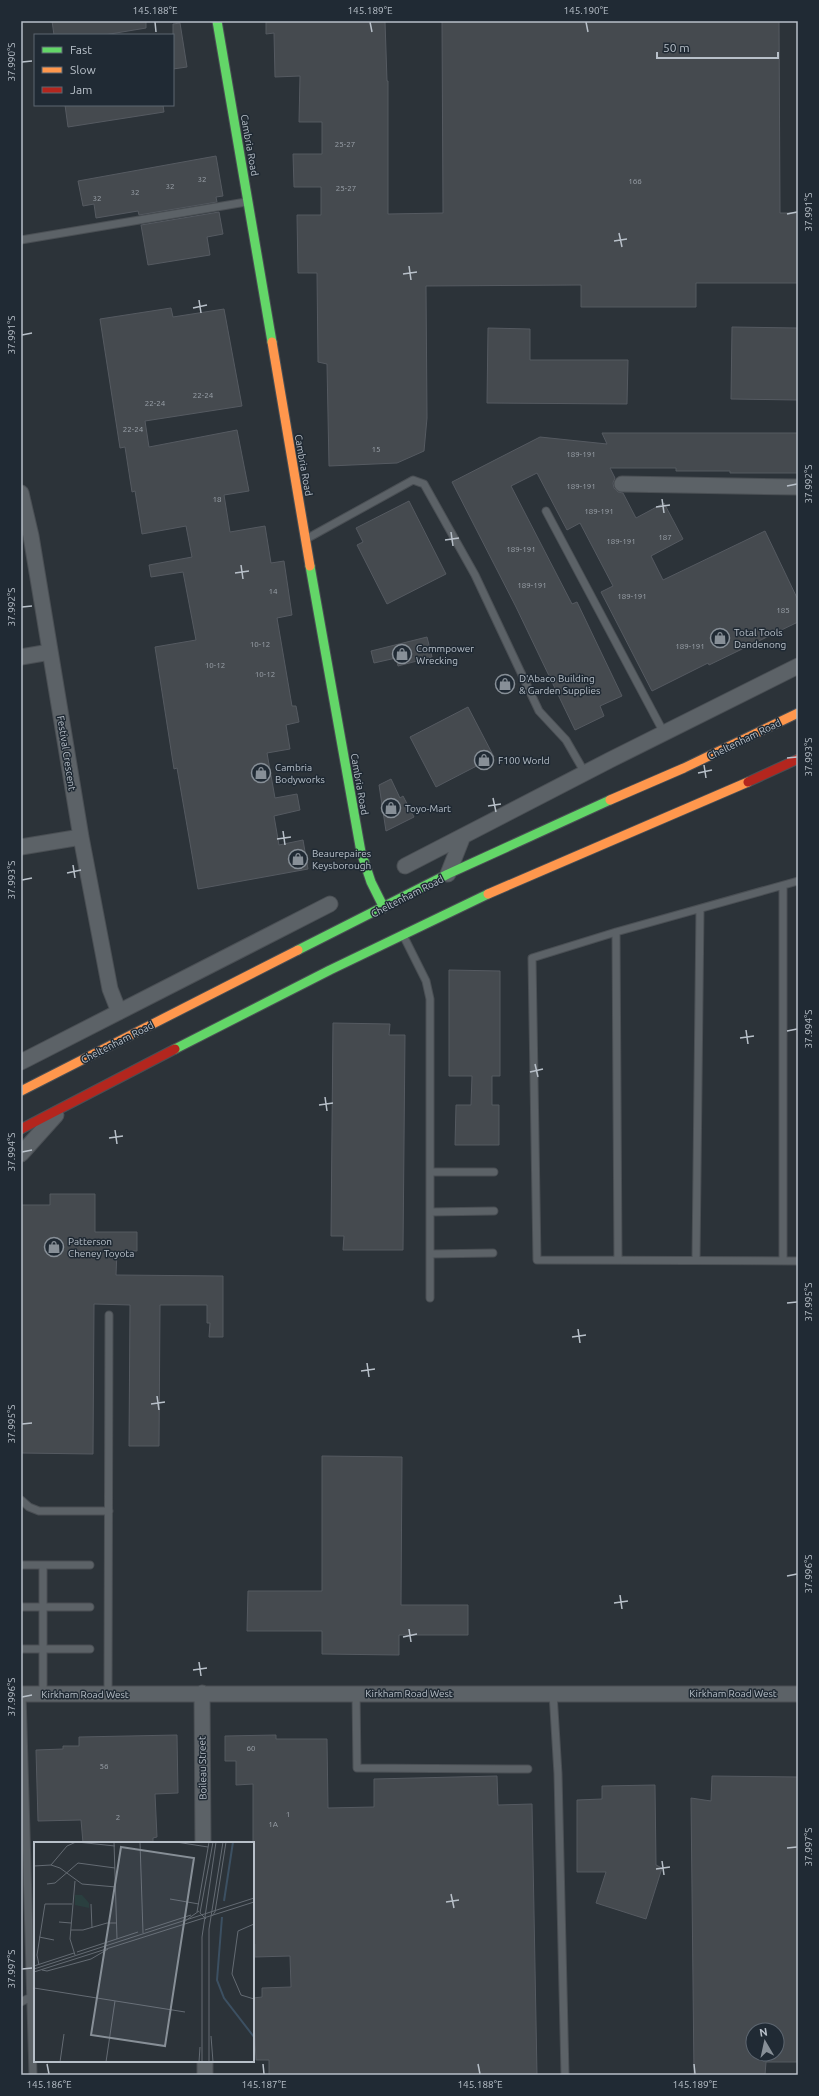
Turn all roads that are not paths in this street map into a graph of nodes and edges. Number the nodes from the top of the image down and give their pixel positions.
1 (217, 21) edge
2 (248, 201) junction
3 (21, 240) edge
4 (622, 484) dead end
5 (798, 487) edge
6 (21, 493) edge
7 (546, 511) dead end
8 (306, 539) junction
9 (50, 652) junction
10 (21, 657) edge
11 (798, 666) edge
12 (798, 713) edge
13 (664, 733) junction
14 (798, 759) edge
15 (585, 772) junction
16 (463, 836) junction
17 (81, 837) junction
18 (21, 848) edge
19 (405, 866) dead end
20 (448, 874) junction
21 (798, 881) edge
22 (782, 886) junction
23 (330, 904) dead end
24 (384, 908) junction
25 (700, 908) junction
26 (390, 917) dead end
27 (396, 926) dead end
28 (616, 932) junction
29 (402, 935) junction
30 (258, 942) junction
31 (288, 955) junction
32 (119, 1012) junction
33 (21, 1062) edge
34 (21, 1091) edge
35 (67, 1105) junction
36 (21, 1128) edge
37 (21, 1154) edge
38 (430, 1172) junction
39 (494, 1172) dead end
40 (494, 1211) dead end
41 (430, 1212) junction
42 (492, 1253) dead end
43 (430, 1254) junction
44 (618, 1260) junction
45 (696, 1260) junction
46 (783, 1261) junction
47 (798, 1261) edge
48 (430, 1298) dead end
49 (109, 1315) dead end
50 (21, 1500) edge
51 (108, 1511) junction
52 (21, 1565) edge
53 (43, 1565) junction
54 (90, 1565) dead end
55 (21, 1607) edge
56 (43, 1607) junction
57 (90, 1607) dead end
58 (21, 1649) edge
59 (43, 1649) junction
60 (90, 1649) dead end
61 (108, 1693) junction
62 (202, 1693) junction
63 (356, 1693) junction
64 (553, 1693) junction
65 (22, 1694) edge
66 (43, 1694) junction
67 (798, 1694) edge
68 (528, 1769) dead end
69 (203, 1842) edge
70 (31, 1996) junction
71 (21, 2002) edge
72 (205, 2062) edge
73 (33, 2075) edge
74 (205, 2075) edge
75 (565, 2075) edge

1 - 2 main road, Cambria Road
2 - 3 lane
2 - 8 main road, Cambria Road
4 - 5 street
6 - 9 street, Festival Crescent
7 - 13 lane
8 - 15 lane
8 - 24 main road, Cambria Road
9 - 10 street
9 - 17 street, Festival Crescent
11 - 13 street
12 - 20 main road, Cheltenham Road
13 - 15 street
14 - 29 main road
15 - 16 street
16 - 19 street
16 - 20 street
17 - 18 street
17 - 32 street, Festival Crescent
20 - 24 main road, Cheltenham Road
21 - 22 lane
22 - 25 lane
22 - 46 lane
23 - 30 street
24 - 26 main road, Cambria Road
24 - 31 main road, Cheltenham Road
25 - 28 lane
25 - 45 lane
27 - 29 main road
28 - 44 lane
28 - 44 lane
29 - 35 main road
29 - 38 lane
30 - 31 street
30 - 32 street
31 - 34 main road, Cheltenham Road
32 - 33 street
35 - 36 main road
35 - 37 street
38 - 39 lane
38 - 41 lane
40 - 41 lane
41 - 43 lane
42 - 43 lane
43 - 48 lane
44 - 45 lane
45 - 46 lane
46 - 47 lane
49 - 51 lane
50 - 51 lane
51 - 61 lane
52 - 53 lane
53 - 54 lane
53 - 56 lane
55 - 56 lane
56 - 57 lane
56 - 59 lane
58 - 59 lane
59 - 60 lane
59 - 66 lane
61 - 62 street, Kirkham Road West
61 - 66 street, Kirkham Road West
62 - 63 street, Kirkham Road West
62 - 69 street, Boileau Street
63 - 64 street, Kirkham Road West
63 - 68 lane
64 - 67 street, Kirkham Road West
64 - 75 lane
65 - 66 street, Kirkham Road West
65 - 70 lane
70 - 71 lane
70 - 73 lane
72 - 74 street

